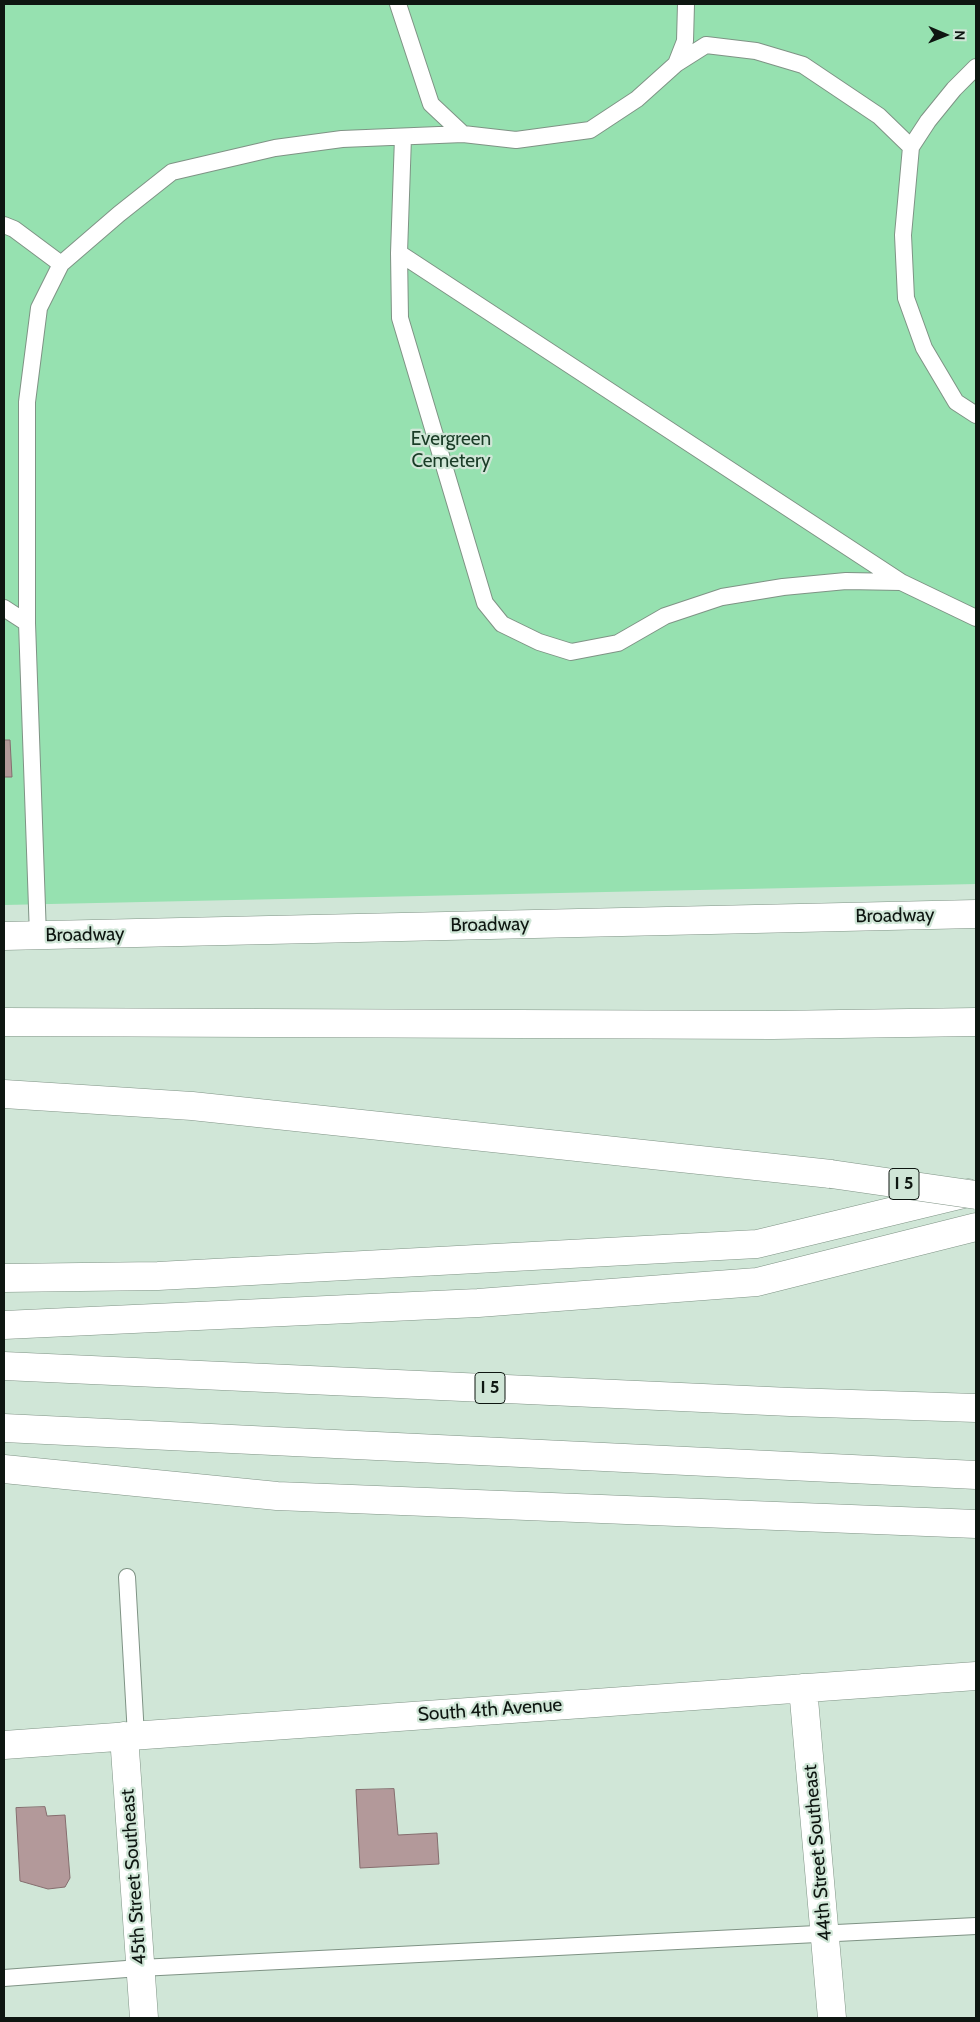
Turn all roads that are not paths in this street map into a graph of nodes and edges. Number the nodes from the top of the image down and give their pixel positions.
1 (686, 4) edge
2 (401, 7) edge
3 (676, 64) junction
4 (976, 67) edge
5 (462, 134) junction
6 (403, 136) junction
7 (911, 147) junction
8 (4, 225) edge
9 (399, 253) junction
10 (61, 264) junction
11 (976, 416) edge
12 (901, 582) junction
13 (4, 608) edge
14 (976, 618) edge
15 (27, 623) junction
16 (976, 914) edge
17 (4, 936) edge
18 (38, 936) junction
19 (4, 1022) edge
20 (976, 1022) edge
21 (4, 1094) edge
22 (976, 1191) edge
23 (976, 1195) edge
24 (976, 1227) edge
25 (4, 1278) edge
26 (4, 1324) edge
27 (4, 1366) edge
28 (976, 1408) edge
29 (4, 1428) edge
30 (4, 1469) edge
31 (976, 1475) edge
32 (976, 1524) edge
33 (127, 1577) dead end
34 (976, 1676) edge
35 (804, 1688) junction
36 (130, 1736) junction
37 (4, 1745) edge
38 (976, 1926) edge
39 (825, 1934) junction
40 (140, 1968) junction
41 (4, 1978) edge
42 (144, 2018) edge
43 (832, 2018) edge

1 - 3 lane
2 - 5 lane
3 - 5 lane
3 - 7 lane
4 - 7 lane
5 - 6 lane
6 - 9 lane
6 - 10 lane
7 - 11 lane
8 - 10 lane
9 - 12 lane
9 - 12 lane
10 - 15 lane
12 - 14 lane
13 - 15 lane
15 - 18 lane
16 - 18 main road, Broadway
17 - 18 main road, Broadway
19 - 20 main road
21 - 23 main road, I 5, bridge
22 - 25 main road
24 - 26 main road
27 - 28 main road, I 5
29 - 31 main road
30 - 32 main road
33 - 36 lane
34 - 35 main road, South 4th Avenue
35 - 36 main road, South 4th Avenue
35 - 39 main road, 44th Street Southeast
36 - 37 main road, South 4th Avenue
36 - 40 main road, 45th Street Southeast
38 - 39 lane
39 - 40 lane
39 - 43 main road, 44th Street Southeast
40 - 41 lane
40 - 42 main road, 45th Street Southeast

